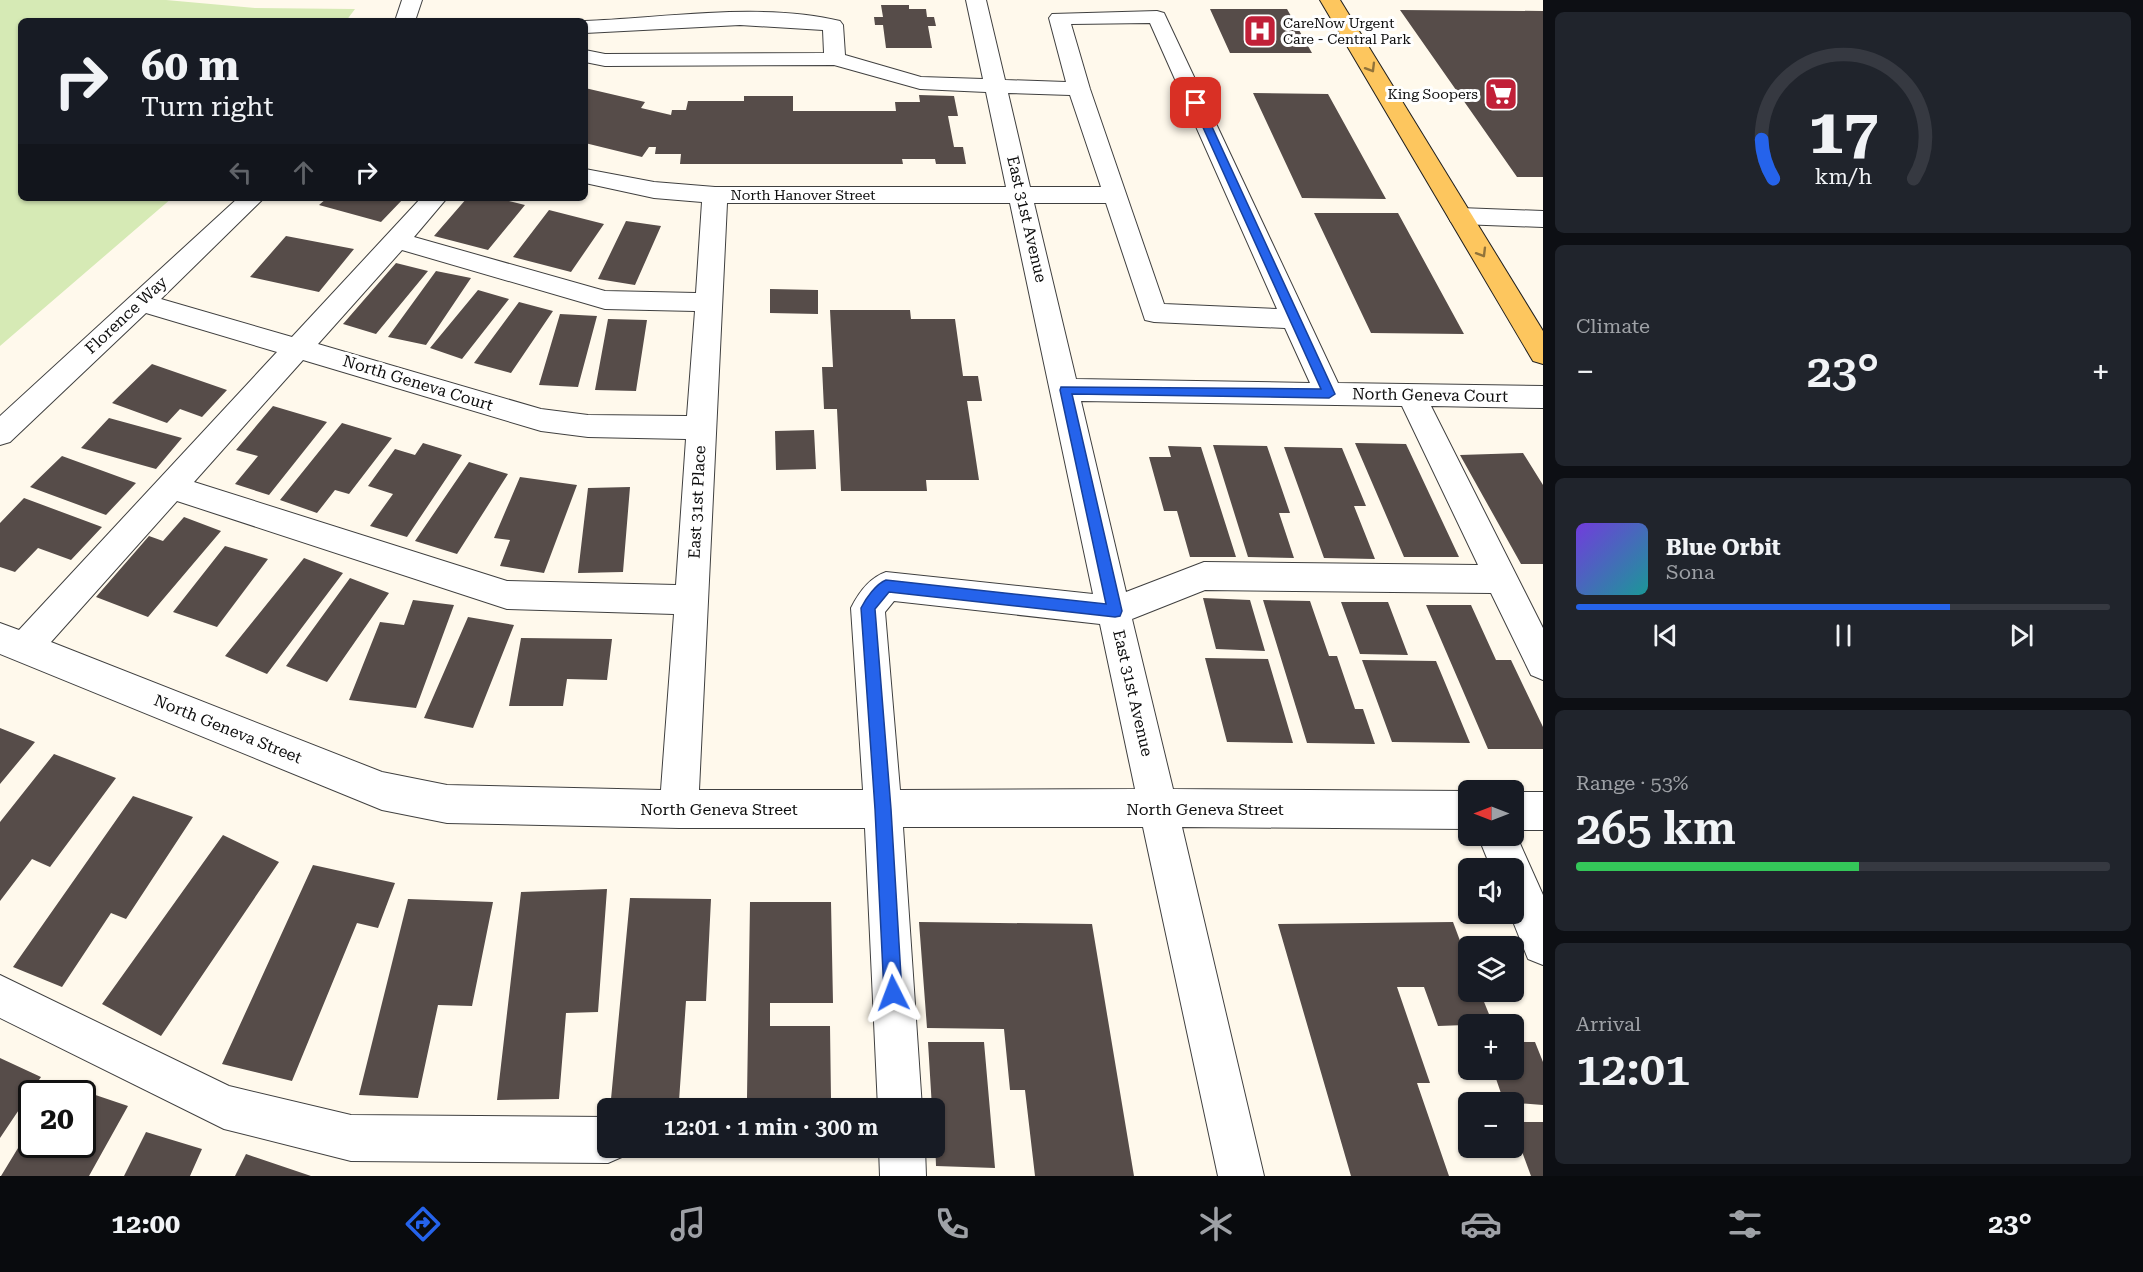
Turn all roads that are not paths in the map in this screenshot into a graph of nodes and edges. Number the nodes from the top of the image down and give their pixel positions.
1 (412, 0) edge
2 (976, 0) edge
3 (1330, 0) edge
4 (406, 18) edge
5 (588, 27) edge
6 (588, 57) edge
7 (835, 59) junction
8 (997, 87) junction
9 (1079, 89) junction
10 (588, 177) edge
11 (715, 195) junction
12 (1116, 195) junction
13 (1022, 196) junction
14 (249, 201) edge
15 (432, 201) edge
16 (1460, 216) junction
17 (1543, 219) edge
18 (396, 240) junction
19 (140, 302) junction
20 (709, 302) junction
21 (1295, 318) junction
22 (298, 347) junction
23 (1543, 354) edge
24 (1065, 390) junction
25 (1329, 394) junction
26 (1411, 395) junction
27 (1543, 397) edge
28 (701, 428) junction
29 (0, 434) edge
30 (171, 487) junction
31 (1501, 579) junction
32 (691, 600) junction
33 (1115, 611) junction
34 (12, 643) edge
35 (1543, 664) edge
36 (1159, 808) junction
37 (679, 809) junction
38 (883, 809) junction
39 (1458, 810) edge
40 (1524, 811) edge
41 (1543, 811) edge
42 (1524, 898) edge
43 (1543, 944) edge
44 (0, 996) edge
45 (899, 1098) edge
46 (597, 1140) edge
47 (902, 1158) edge
48 (903, 1176) edge
49 (1241, 1176) edge

1 - 4 street
2 - 8 street, East 31st Avenue
3 -> 16 main road
5 - 7 street
6 - 7 street
7 - 8 street
8 - 9 street
8 - 13 street, East 31st Avenue
9 - 12 street
9 - 21 street
10 - 11 street, North Hanover Street
11 - 13 street, North Hanover Street
11 - 20 street, East 31st Place
12 - 13 street, North Hanover Street
12 - 21 street
13 - 24 street, East 31st Avenue
14 - 19 street, Florence Way
15 - 18 street
16 - 17 street
16 -> 23 main road
18 - 20 street
18 - 22 street
19 - 22 street, North Geneva Court
19 - 29 street, Florence Way
20 - 28 street, East 31st Place
21 - 25 street
22 - 28 street, North Geneva Court
22 - 30 street
24 - 25 street, North Geneva Court
24 - 33 street, East 31st Avenue
25 - 26 street, North Geneva Court
26 - 27 street, North Geneva Court
26 - 31 street
28 - 32 street, East 31st Place
30 - 32 street
30 - 34 street
31 - 33 street
31 - 35 street
32 - 37 street, East 31st Place
33 - 36 street, East 31st Avenue
33 - 38 street
34 - 37 street, North Geneva Street
36 - 38 street, North Geneva Street
36 - 39 street, North Geneva Street
36 - 49 street, East 31st Avenue
37 - 38 street, North Geneva Street
38 - 45 street
40 - 41 street
42 - 43 street
44 - 46 street
47 - 48 street

